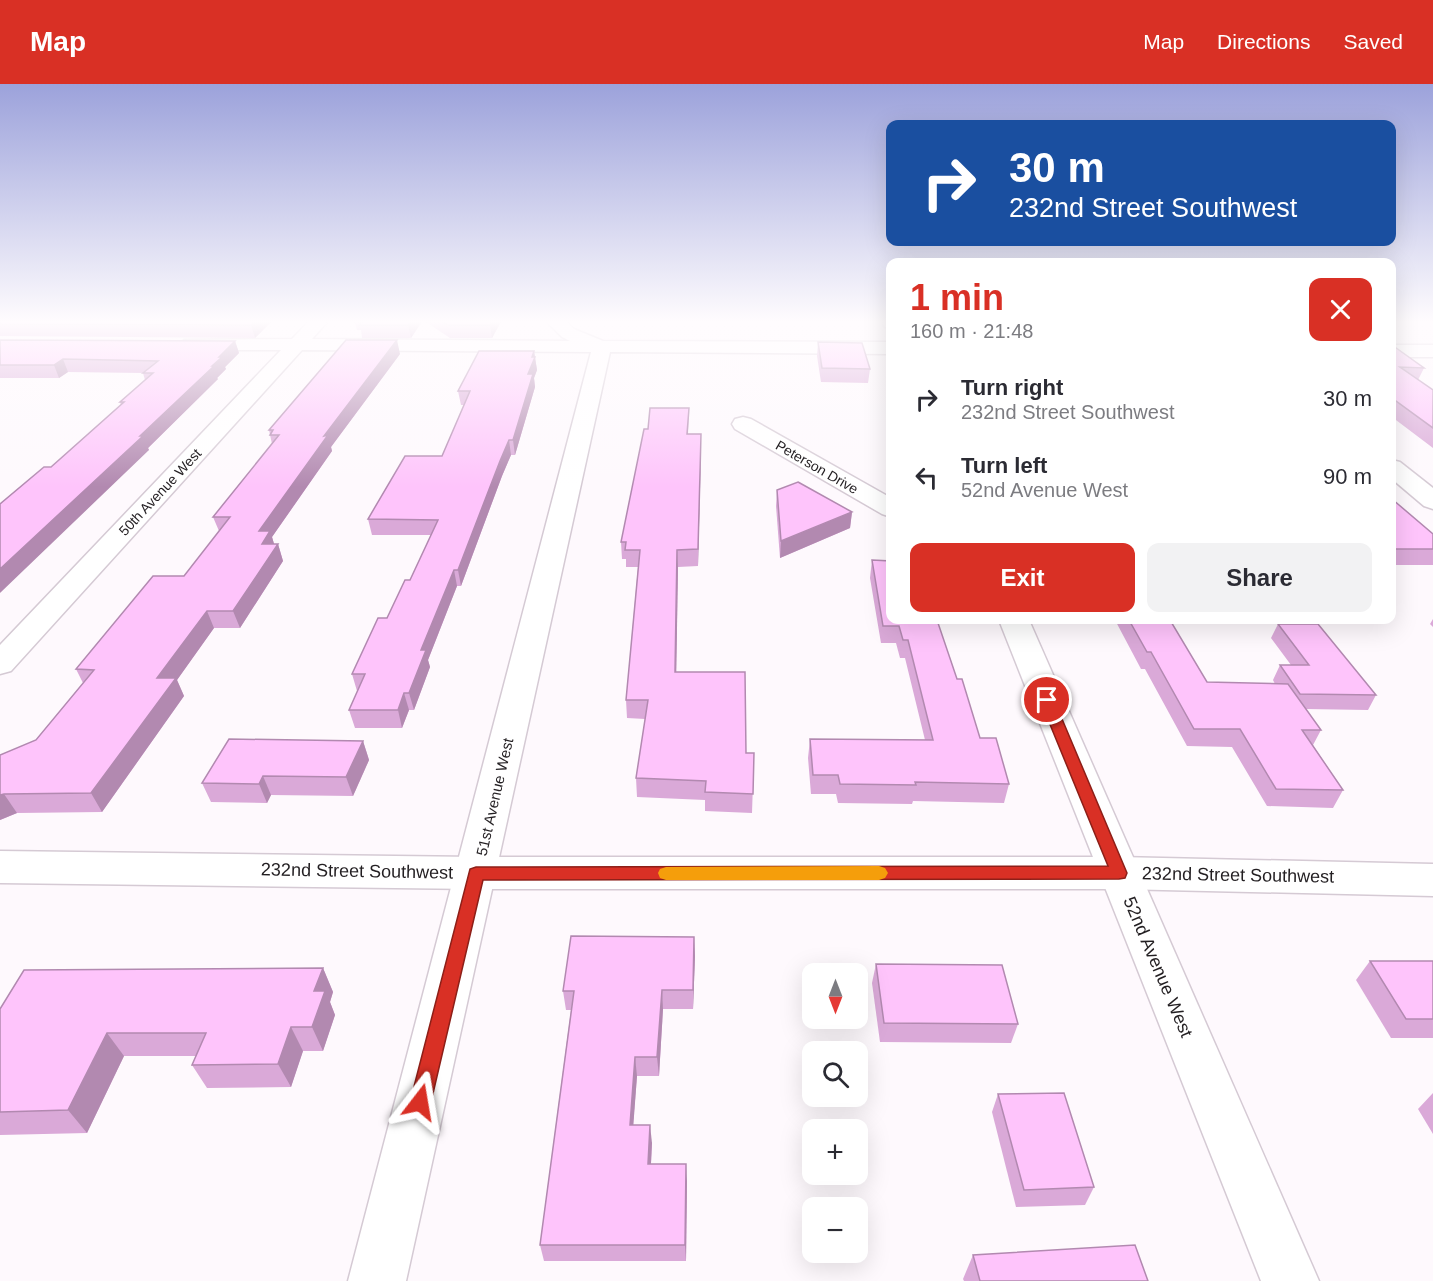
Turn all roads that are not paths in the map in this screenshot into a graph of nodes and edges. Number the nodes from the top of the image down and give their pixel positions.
1 (267, 376) edge
2 (595, 376) edge
3 (743, 424) dead end
4 (1396, 470) edge
5 (1433, 501) edge
6 (886, 506) edge
7 (1016, 624) edge
8 (0, 664) edge
9 (4, 872) edge
10 (476, 873) junction
11 (1119, 873) junction
12 (1433, 880) edge
13 (377, 1281) edge
14 (1290, 1281) edge

1 - 8 street, 50th Avenue West
2 - 10 street, 51st Avenue West
3 - 6 street, Peterson Drive
4 - 5 street
7 - 11 street, 52nd Avenue West
9 - 10 street, 232nd Street Southwest
10 - 11 street, 232nd Street Southwest
10 - 13 street, 51st Avenue West
11 - 12 street, 232nd Street Southwest
11 - 14 street, 52nd Avenue West

